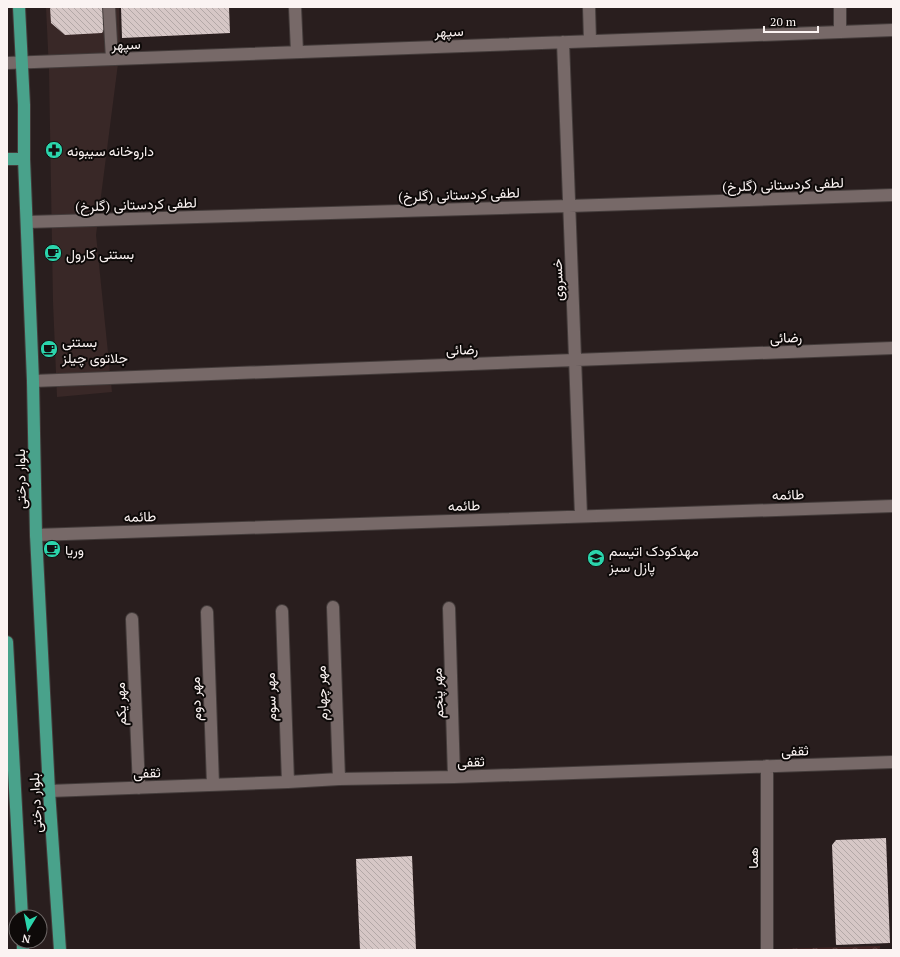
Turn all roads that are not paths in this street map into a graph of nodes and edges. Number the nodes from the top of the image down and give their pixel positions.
1 (19, 7) edge
2 (110, 7) edge
3 (295, 7) edge
4 (589, 7) edge
5 (840, 7) edge
6 (893, 30) edge
7 (840, 32) junction
8 (590, 41) junction
9 (563, 42) junction
10 (297, 52) junction
11 (112, 59) junction
12 (7, 63) edge
13 (22, 63) junction
14 (7, 159) edge
15 (24, 159) junction
16 (893, 195) edge
17 (569, 206) junction
18 (27, 222) junction
19 (893, 348) edge
20 (575, 360) junction
21 (33, 381) junction
22 (893, 506) edge
23 (580, 516) junction
24 (36, 535) junction
25 (333, 607) dead end
26 (449, 608) dead end
27 (207, 612) dead end
28 (282, 612) dead end
29 (132, 619) dead end
30 (7, 642) edge
31 (893, 762) edge
32 (767, 766) junction
33 (454, 776) junction
34 (339, 779) junction
35 (288, 782) junction
36 (213, 785) junction
37 (139, 788) junction
38 (50, 791) junction
39 (22, 909) edge
40 (60, 950) edge
41 (767, 950) edge

1 - 13 main road, بلوار درختی
2 - 11 street
3 - 10 street
4 - 8 street
5 - 7 street
6 - 7 street, سپهر
7 - 8 street, سپهر
8 - 9 street, سپهر
9 - 10 street, سپهر
9 - 17 street, خسروی
10 - 11 street, سپهر
11 - 13 street, سپهر
12 - 13 street, سپهر
13 - 15 main road, بلوار درختی
14 - 15 main road
15 - 18 main road, بلوار درختی
16 - 17 street, لطفی کردستانی (گلرخ)
17 - 18 street, لطفی کردستانی (گلرخ)
17 - 20 street, خسروی
18 - 21 main road, بلوار درختی
19 - 20 street, رضائی
20 - 21 street, رضائی
20 - 23 street, خسروی
21 - 24 main road, بلوار درختی
22 - 23 street, طائمه
23 - 24 street, طائمه
24 - 38 main road, بلوار درختی
25 - 34 street, مهر چهارم
26 - 33 street, مهر پنجم
27 - 36 street, مهر دوم
28 - 35 street, مهر سوم
29 - 37 street, مهر یکم
30 - 39 main road, بلوار درختی
31 - 32 street, ثقفی
32 - 33 street, ثقفی
32 - 41 street, هما
33 - 34 street, ثقفی
34 - 35 street, ثقفی
35 - 36 street, ثقفی
36 - 37 street, ثقفی
37 - 38 street, ثقفی
38 - 40 main road, بلوار درختی

